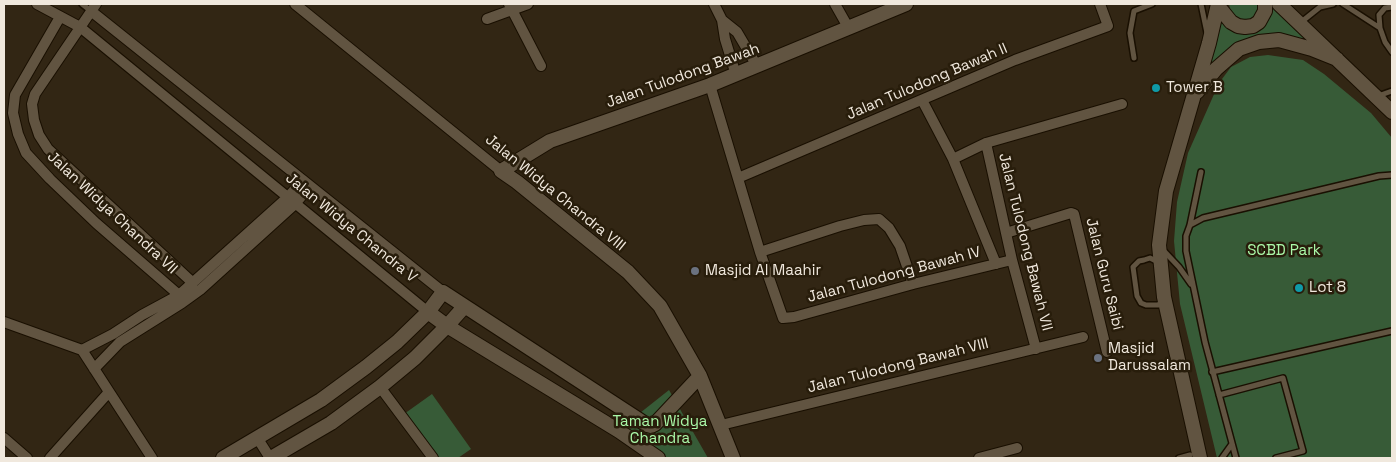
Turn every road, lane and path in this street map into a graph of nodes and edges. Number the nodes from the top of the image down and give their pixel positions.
1 (37, 4) edge
2 (82, 4) edge
3 (295, 4) edge
4 (528, 4) edge
5 (714, 4) edge
6 (835, 4) edge
7 (906, 4) edge
8 (1100, 4) edge
9 (1152, 4) edge
10 (1201, 4) edge
11 (1265, 4) edge
12 (1279, 4) edge
13 (1333, 4) edge
14 (1343, 4) edge
15 (1144, 5) edge
16 (1218, 5) edge
17 (511, 7) edge
18 (1392, 7) edge
19 (93, 8) edge
20 (60, 17) junction
21 (487, 20) dead end
22 (722, 20) junction
23 (1300, 23) junction
24 (80, 27) junction
25 (848, 27) junction
26 (1380, 28) junction
27 (1385, 42) junction
28 (1392, 42) edge
29 (1208, 43) junction
30 (1392, 52) edge
31 (1134, 58) dead end
32 (1337, 59) junction
33 (541, 66) dead end
34 (757, 66) junction
35 (736, 76) junction
36 (710, 85) junction
37 (1392, 91) edge
38 (1194, 96) junction
39 (1377, 97) junction
40 (922, 100) junction
41 (1122, 104) dead end
42 (1392, 112) edge
43 (986, 143) junction
44 (529, 153) junction
45 (953, 159) junction
46 (501, 171) junction
47 (1202, 172) dead end
48 (1392, 174) edge
49 (738, 178) junction
50 (518, 182) junction
51 (306, 183) junction
52 (291, 201) junction
53 (1190, 225) junction
54 (1006, 233) junction
55 (1159, 245) junction
56 (760, 252) junction
57 (1012, 260) junction
58 (996, 264) junction
59 (1160, 264) junction
60 (193, 283) junction
61 (913, 284) junction
62 (1193, 286) junction
63 (443, 292) junction
64 (178, 295) junction
65 (1165, 300) junction
66 (464, 307) junction
67 (428, 312) junction
68 (4, 322) edge
69 (447, 326) junction
70 (1392, 331) edge
71 (1083, 337) dead end
72 (1036, 349) junction
73 (82, 350) junction
74 (1107, 352) dead end
75 (94, 369) junction
76 (1212, 372) junction
77 (702, 381) junction
78 (380, 387) junction
79 (109, 392) junction
80 (1219, 395) junction
81 (721, 425) junction
82 (4, 438) edge
83 (258, 439) junction
84 (1232, 444) junction
85 (1017, 448) dead end
86 (238, 455) edge
87 (27, 458) edge
88 (50, 458) edge
89 (151, 458) edge
90 (224, 458) edge
91 (270, 458) edge
92 (433, 458) edge
93 (658, 458) edge
94 (733, 458) edge
95 (979, 458) edge
96 (1190, 458) edge
97 (1222, 458) edge
98 (1236, 458) edge
99 (1276, 458) edge

1 - 20 street, Jalan Widya Chandra V
2 - 19 lane
3 - 46 street, Jalan Widya Chandra VIII
4 - 17 street
5 - 22 street
6 - 25 street
7 - 25 street, Jalan Tulodong Bawah
8 - 40 street, Jalan Tulodong Bawah II
9 - 15 lane
10 - 29 lane
11 - 16 street
12 - 23 street
13 - 23 lane
14 - 26 lane
15 - 31 lane
16 - 29 street
17 - 21 street
17 - 33 street
18 - 26 lane
19 - 24 street
19 - 51 street, Jalan Widya Chandra V
20 - 24 street, Jalan Widya Chandra V
20 - 64 street, Jalan Widya Chandra VII
22 - 34 street
22 - 35 street
23 - 32 street
24 - 52 street, Jalan Widya Chandra V
24 - 60 street, Jalan Widya Chandra VII
25 - 34 street, Jalan Tulodong Bawah
26 - 27 lane
27 - 28 lane
27 - 30 lane
29 - 38 street
32 - 38 street
32 - 39 street
34 - 35 street, Jalan Tulodong Bawah
35 - 36 street, Jalan Tulodong Bawah
36 - 44 street, Jalan Tulodong Bawah
36 - 49 street
37 - 39 lane
38 - 55 street
39 - 42 street
40 - 45 street
40 - 49 street, Jalan Tulodong Bawah II
41 - 43 street
43 - 45 street
43 - 54 street, Jalan Tulodong Bawah VII
44 - 46 street, Jalan Tulodong Bawah
44 - 50 street
45 - 58 street
46 - 50 street, Jalan Widya Chandra VIII
47 - 53 lane
48 - 53 lane
49 - 56 street
50 - 77 street, Jalan Widya Chandra VIII
51 - 52 street
51 - 63 street, Jalan Widya Chandra V
52 - 60 street
52 - 67 street, Jalan Widya Chandra V
52 - 75 street
53 - 62 lane
54 - 57 street, Jalan Tulodong Bawah VII
54 - 74 street, Jalan Guru Saibi
55 - 59 street
55 - 62 lane
56 - 61 street
56 - 61 street, Jalan Tulodong Bawah IV
57 - 58 street, Jalan Tulodong Bawah IV
57 - 72 street, Jalan Tulodong Bawah VII
58 - 61 street, Jalan Tulodong Bawah IV
59 - 65 street
59 - 65 lane
60 - 64 street
62 - 76 lane
63 - 66 street, Jalan Widya Chandra V
63 - 67 street
64 - 73 street
65 - 96 street
66 - 69 street
66 - 77 street, Jalan Widya Chandra V
67 - 69 street, Jalan Widya Chandra V
67 - 83 street
68 - 73 street
69 - 78 street
69 - 93 street, Jalan Widya Chandra V
70 - 76 lane
71 - 72 street, Jalan Tulodong Bawah VIII
72 - 81 street, Jalan Tulodong Bawah VIII
73 - 75 street
75 - 79 street
76 - 80 lane
77 - 81 street, Jalan Widya Chandra VIII
78 - 91 street
78 - 92 street
79 - 88 street
79 - 89 street
80 - 84 lane
80 - 99 lane
81 - 94 street, Jalan Widya Chandra VIII
82 - 87 street
83 - 86 street
83 - 91 street
84 - 97 lane
84 - 98 lane
85 - 95 street
86 - 90 street

